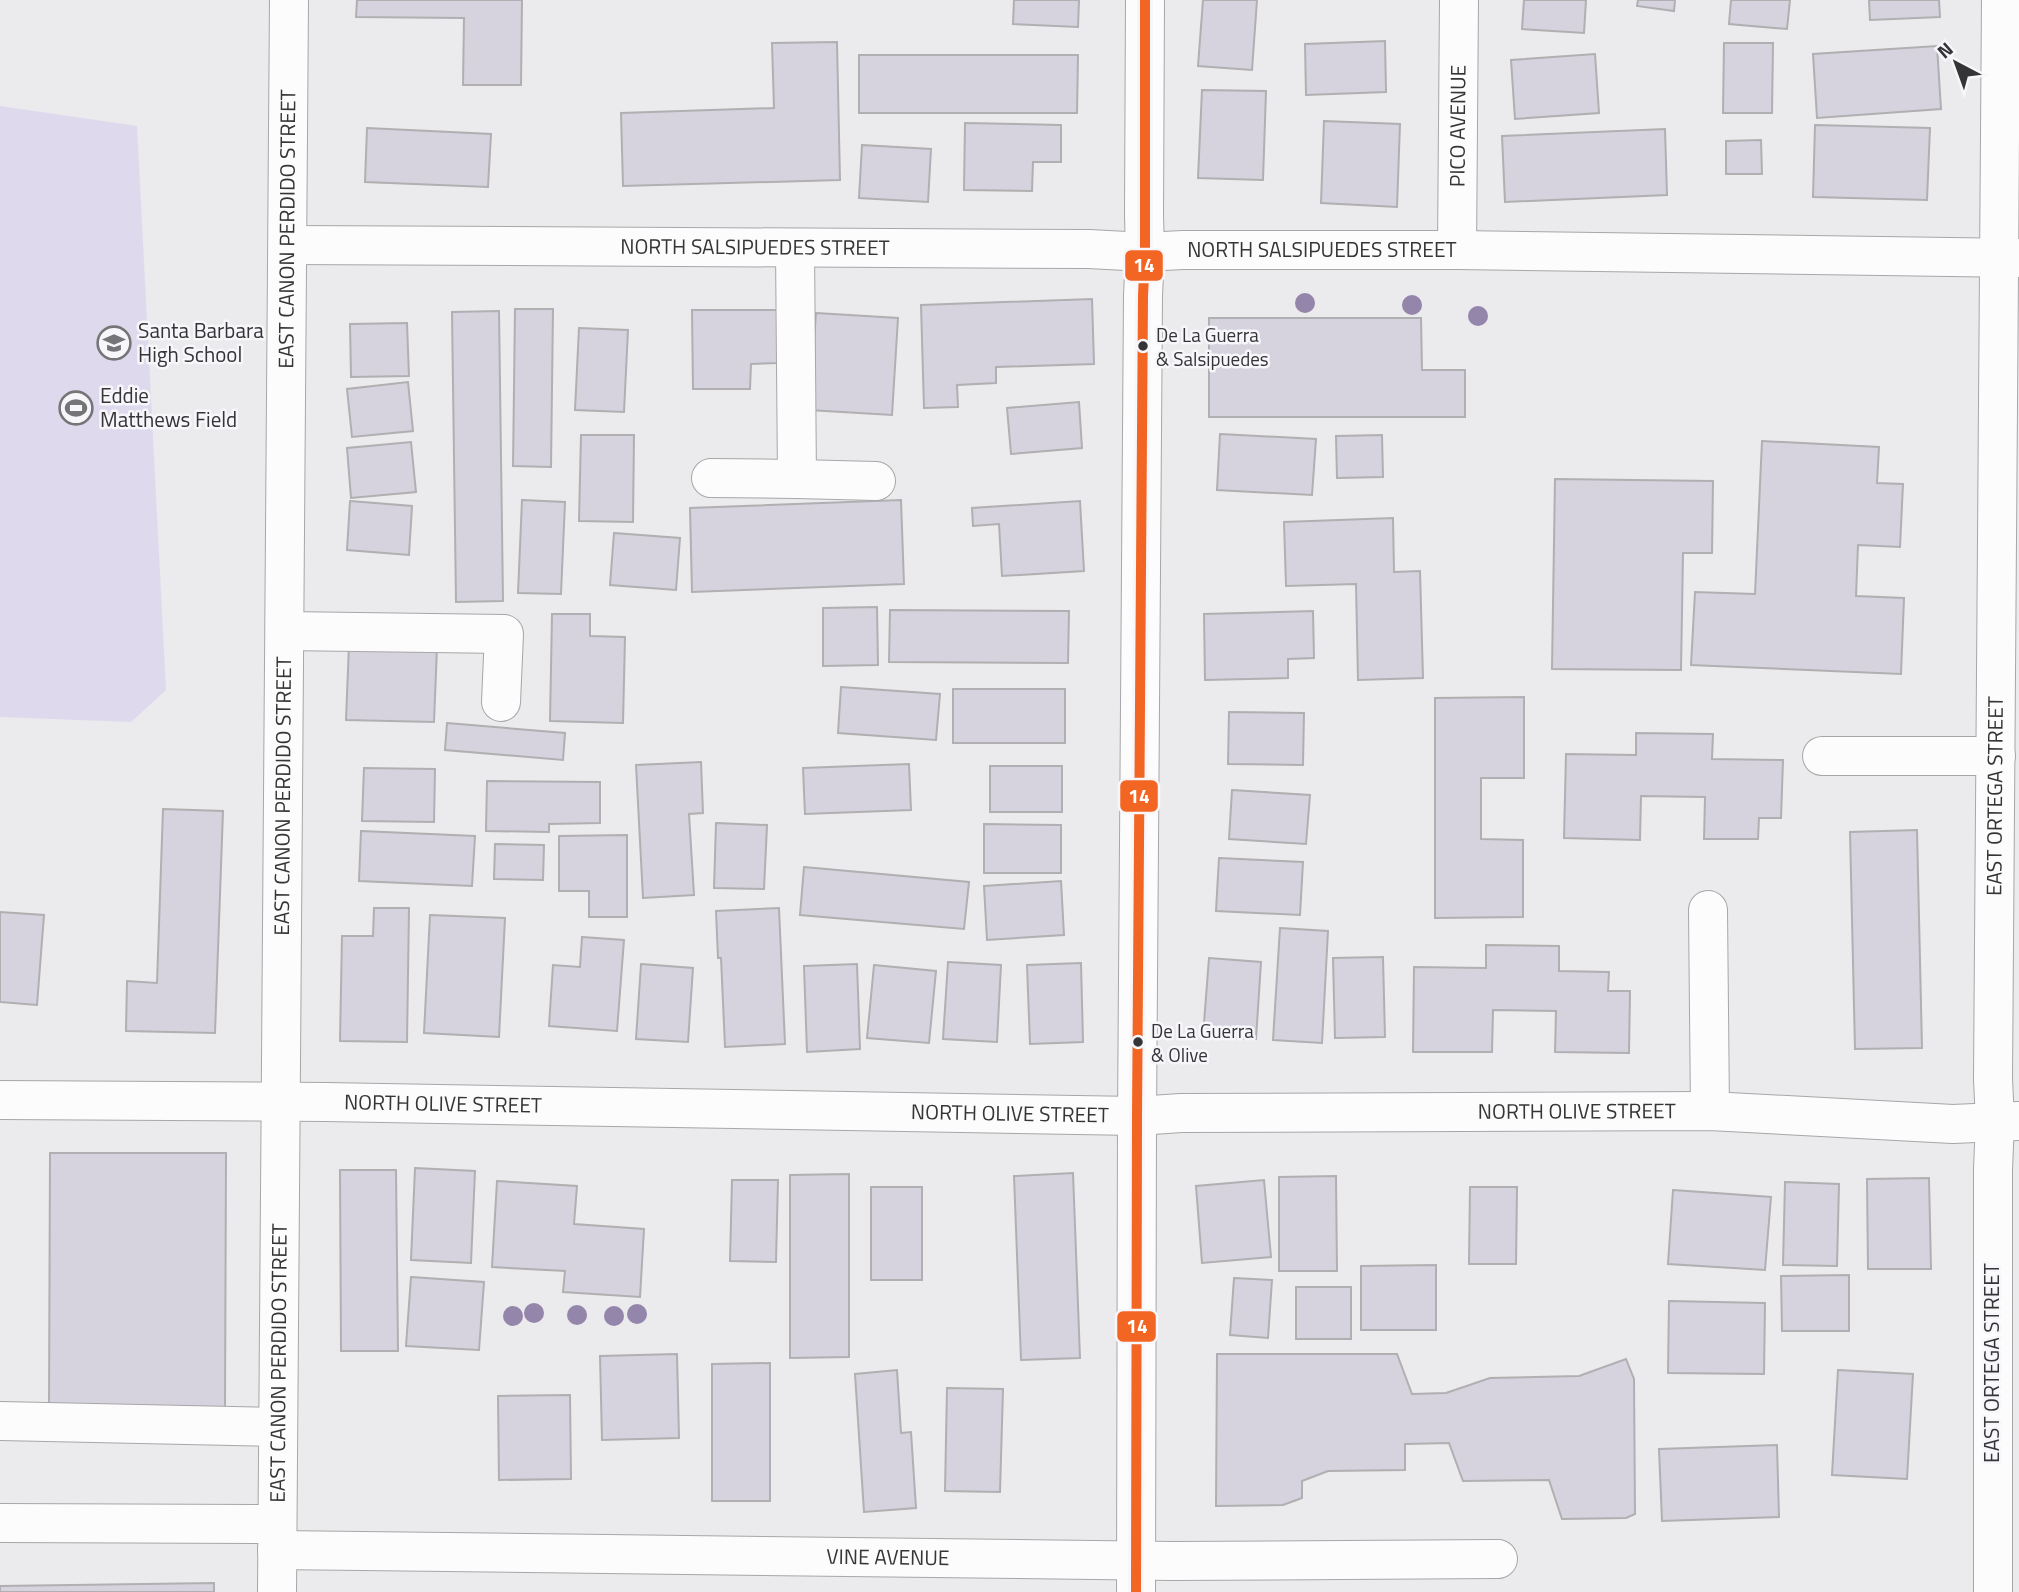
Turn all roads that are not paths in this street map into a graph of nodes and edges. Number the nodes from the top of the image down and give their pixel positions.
1 (289, 0) edge
2 (1145, 0) edge
3 (1459, 0) edge
4 (2001, 0) edge
5 (288, 245) junction
6 (795, 248) junction
7 (1457, 250) junction
8 (1145, 252) junction
9 (2009, 258) edge
10 (711, 478) dead end
11 (797, 479) junction
12 (876, 481) dead end
13 (2008, 630) edge
14 (285, 631) junction
15 (502, 702) dead end
16 (1822, 756) dead end
17 (1996, 756) junction
18 (1708, 910) dead end
19 (0, 1100) edge
20 (281, 1102) junction
21 (1710, 1111) junction
22 (1137, 1116) junction
23 (2007, 1121) edge
24 (0, 1421) edge
25 (278, 1427) junction
26 (0, 1523) edge
27 (2006, 1531) edge
28 (277, 1537) junction
29 (1498, 1559) dead end
30 (1136, 1576) edge
31 (277, 1592) edge
32 (1993, 1592) edge

1 - 5 street, EAST CANON PERDIDO STREET
2 - 8 street
3 - 7 street, PICO AVENUE
4 - 9 street, EAST ORTEGA STREET
5 - 6 street, NORTH SALSIPUEDES STREET
5 - 14 street, EAST CANON PERDIDO STREET
6 - 8 street, NORTH SALSIPUEDES STREET
6 - 11 street
7 - 8 street, NORTH SALSIPUEDES STREET
7 - 9 street, NORTH SALSIPUEDES STREET
8 - 22 street
9 - 13 street, EAST ORTEGA STREET
10 - 11 street
11 - 12 street
13 - 17 street, EAST ORTEGA STREET
14 - 15 street
14 - 20 street, EAST CANON PERDIDO STREET
16 - 17 street
17 - 23 street, EAST ORTEGA STREET
18 - 21 street
19 - 20 street, NORTH OLIVE STREET
20 - 22 street, NORTH OLIVE STREET
20 - 25 street, EAST CANON PERDIDO STREET
21 - 22 street, NORTH OLIVE STREET
21 - 23 street, NORTH OLIVE STREET
22 - 30 street
23 - 27 street, EAST ORTEGA STREET
24 - 25 street
25 - 28 street, EAST CANON PERDIDO STREET
26 - 28 street, VINE AVENUE
27 - 32 street, EAST ORTEGA STREET
28 - 30 street, VINE AVENUE
28 - 31 street, EAST CANON PERDIDO STREET
29 - 30 street, VINE AVENUE

